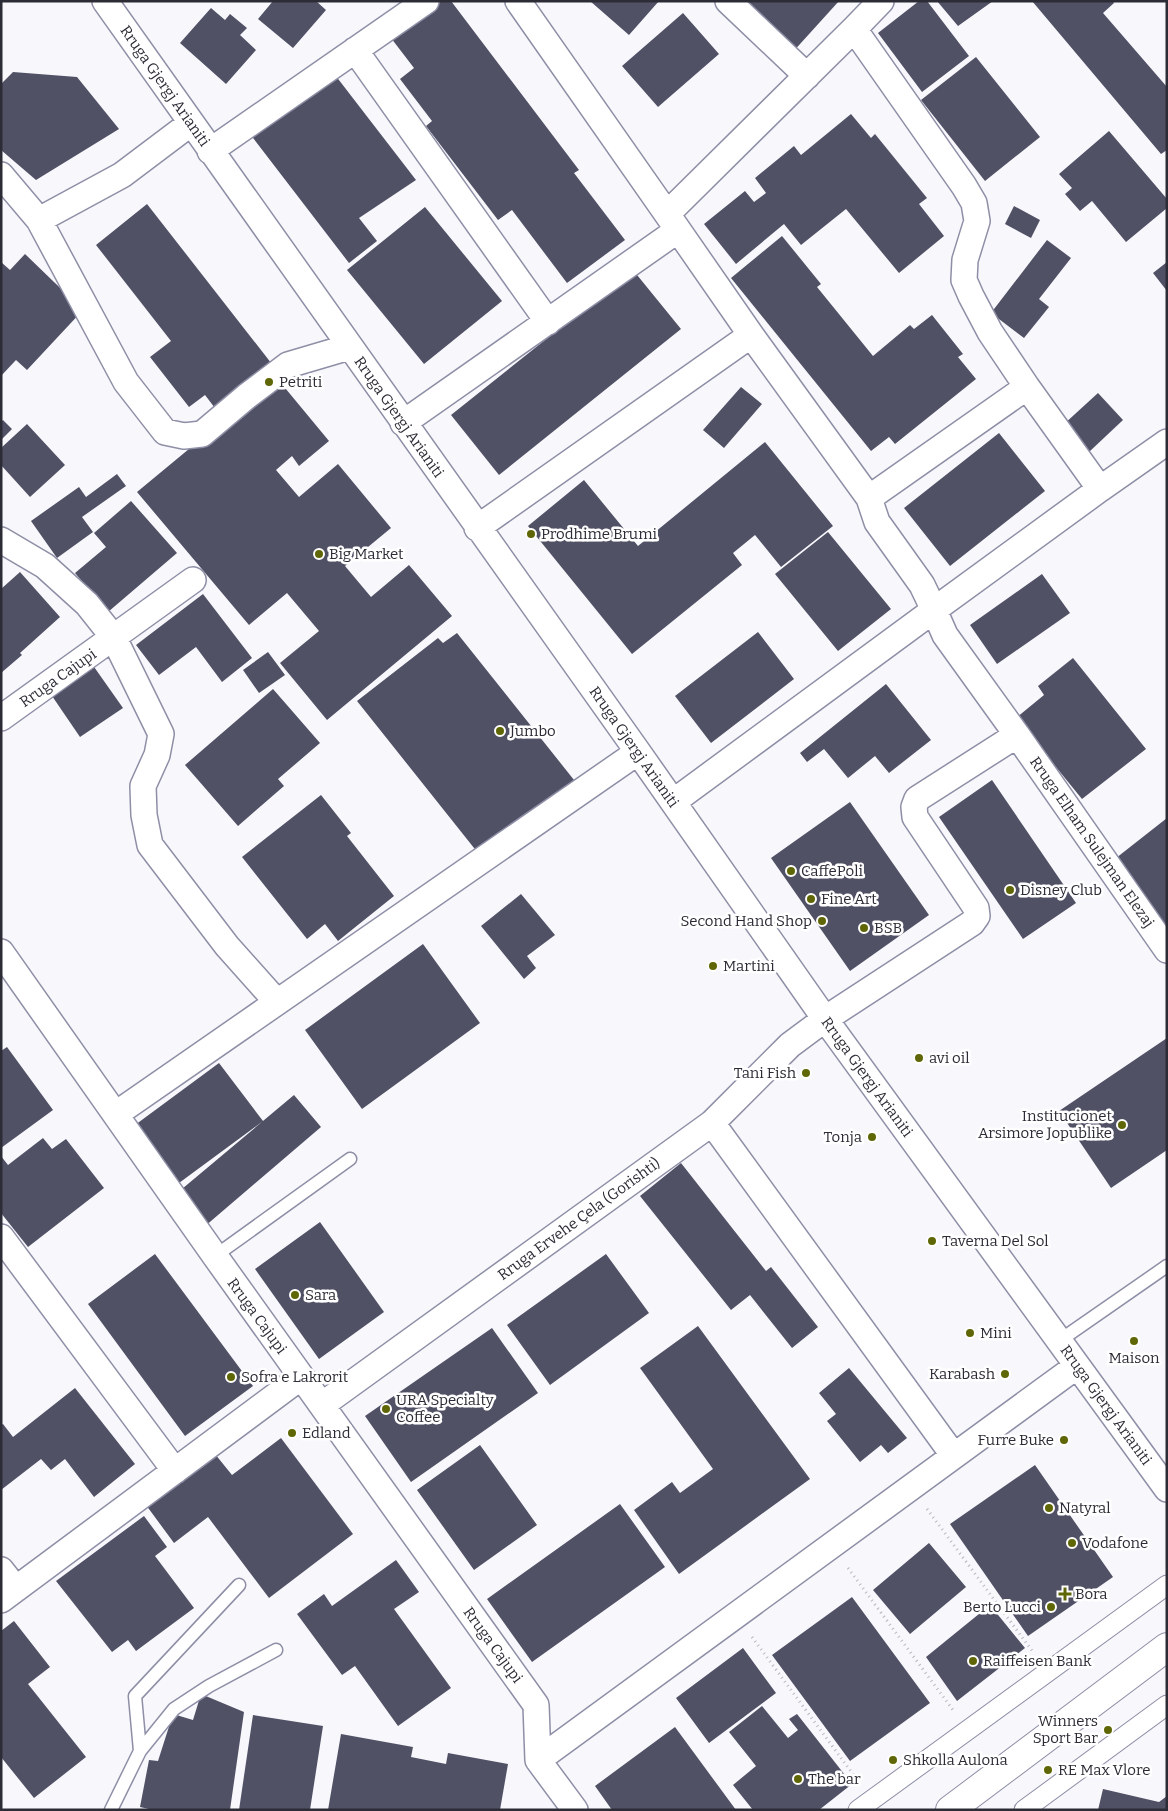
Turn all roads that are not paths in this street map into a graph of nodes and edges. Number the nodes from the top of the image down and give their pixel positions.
1 (105, 1) edge
2 (426, 1) edge
3 (518, 1) edge
4 (728, 1) edge
5 (881, 1) edge
6 (854, 29) junction
7 (355, 50) junction
8 (807, 76) junction
9 (191, 123) junction
10 (210, 150) junction
11 (1, 175) edge
12 (39, 220) junction
13 (673, 222) junction
14 (548, 322) junction
15 (751, 335) junction
16 (349, 347) junction
17 (1027, 387) junction
18 (403, 423) junction
19 (1167, 442) edge
20 (1100, 490) junction
21 (869, 498) junction
22 (477, 528) junction
23 (1, 540) edge
24 (193, 580) dead end
25 (934, 610) junction
26 (114, 638) junction
27 (1, 718) edge
28 (1017, 735) junction
29 (638, 752) junction
30 (673, 802) junction
31 (1167, 950) edge
32 (1, 952) edge
33 (277, 1002) junction
34 (825, 1019) junction
35 (116, 1114) junction
36 (712, 1123) junction
37 (350, 1159) dead end
38 (1, 1237) edge
39 (215, 1256) junction
40 (1167, 1266) edge
41 (1060, 1341) junction
42 (1077, 1366) junction
43 (301, 1377) junction
44 (322, 1405) junction
45 (954, 1456) junction
46 (175, 1471) junction
47 (1167, 1489) edge
48 (1167, 1584) edge
49 (238, 1585) dead end
50 (6, 1586) edge
51 (1167, 1647) edge
52 (276, 1650) dead end
53 (536, 1705) junction
54 (1167, 1705) edge
55 (563, 1742) junction
56 (140, 1751) junction
57 (538, 1760) junction
58 (865, 1805) edge
59 (111, 1810) edge
60 (575, 1810) edge
61 (950, 1810) edge
62 (1024, 1810) edge

1 - 9 street, Rruga Gjergj Arianiti
2 - 7 street
3 - 13 street, Rruga Elham Sulejman Elezaj
4 - 8 street
5 - 6 street
6 - 8 street
6 - 17 street
7 - 10 street
7 - 14 street
8 - 13 street
9 - 10 street, Rruga Gjergj Arianiti
9 - 12 street
10 - 16 street, Rruga Gjergj Arianiti
11 - 12 street
12 - 16 street
13 - 14 street
13 - 15 street, Rruga Elham Sulejman Elezaj
14 - 18 street
15 - 21 street, Rruga Elham Sulejman Elezaj
15 - 22 street
16 - 18 street, Rruga Gjergj Arianiti
17 - 20 street
17 - 21 street
18 - 22 street, Rruga Gjergj Arianiti
19 - 20 street
20 - 25 street
21 - 25 street, Rruga Elham Sulejman Elezaj
22 - 29 street, Rruga Gjergj Arianiti
23 - 26 street
24 - 26 street, Rruga Cajupi
25 - 28 street, Rruga Elham Sulejman Elezaj
25 - 30 street
26 - 27 street, Rruga Cajupi
26 - 33 street
28 - 31 street, Rruga Elham Sulejman Elezaj
28 - 34 street, Rruga Ervehe Çela (Gorishti)
29 - 30 street, Rruga Gjergj Arianiti
29 - 33 street
30 - 34 street, Rruga Gjergj Arianiti
32 - 35 street, Rruga Cajupi
33 - 35 street
34 - 36 street, Rruga Ervehe Çela (Gorishti)
34 - 41 street, Rruga Gjergj Arianiti
35 - 39 street, Rruga Cajupi
36 - 44 street, Rruga Ervehe Çela (Gorishti)
36 - 45 street
37 - 39 lane
38 - 46 street
39 - 43 street, Rruga Cajupi
40 - 41 lane
41 - 42 street, Rruga Gjergj Arianiti
42 - 45 street
42 - 47 street, Rruga Gjergj Arianiti
43 - 44 street, Rruga Cajupi
43 - 46 street
44 - 53 street, Rruga Cajupi
45 - 55 street
46 - 50 street
48 - 58 street
49 - 56 lane
51 - 61 main road
52 - 56 lane
53 - 55 street, Rruga Cajupi
53 - 57 street
54 - 62 street
55 - 57 street
56 - 59 lane
57 - 60 street

